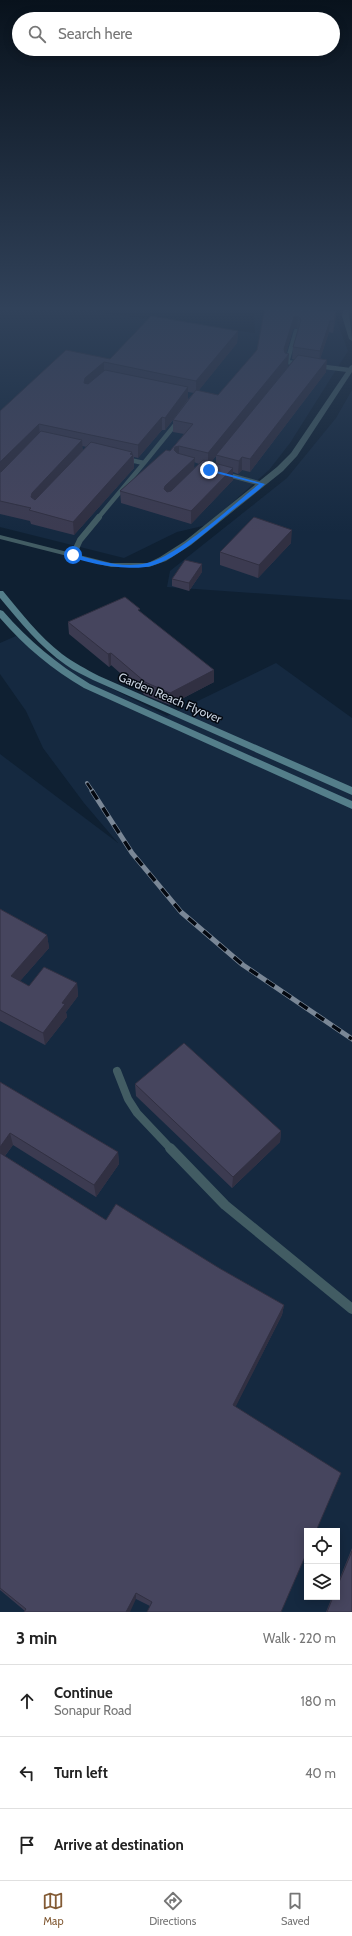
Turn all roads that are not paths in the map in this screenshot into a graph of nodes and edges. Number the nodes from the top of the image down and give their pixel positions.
1 (341, 381) edge
2 (181, 416) edge
3 (121, 458) edge
4 (144, 463) junction
5 (216, 472) edge
6 (262, 484) junction
7 (0, 537) edge
8 (73, 555) junction
9 (0, 594) edge
10 (0, 613) edge
11 (352, 791) edge
12 (352, 805) edge
13 (117, 1071) dead end
14 (352, 1309) edge

1 - 6 street
2 - 4 lane
3 - 4 lane
4 - 8 lane
5 - 6 lane
6 - 8 street
7 - 8 street
9 - 11 main road, Garden Reach Flyover
10 - 12 main road, Garden Reach Flyover
13 - 14 lane

